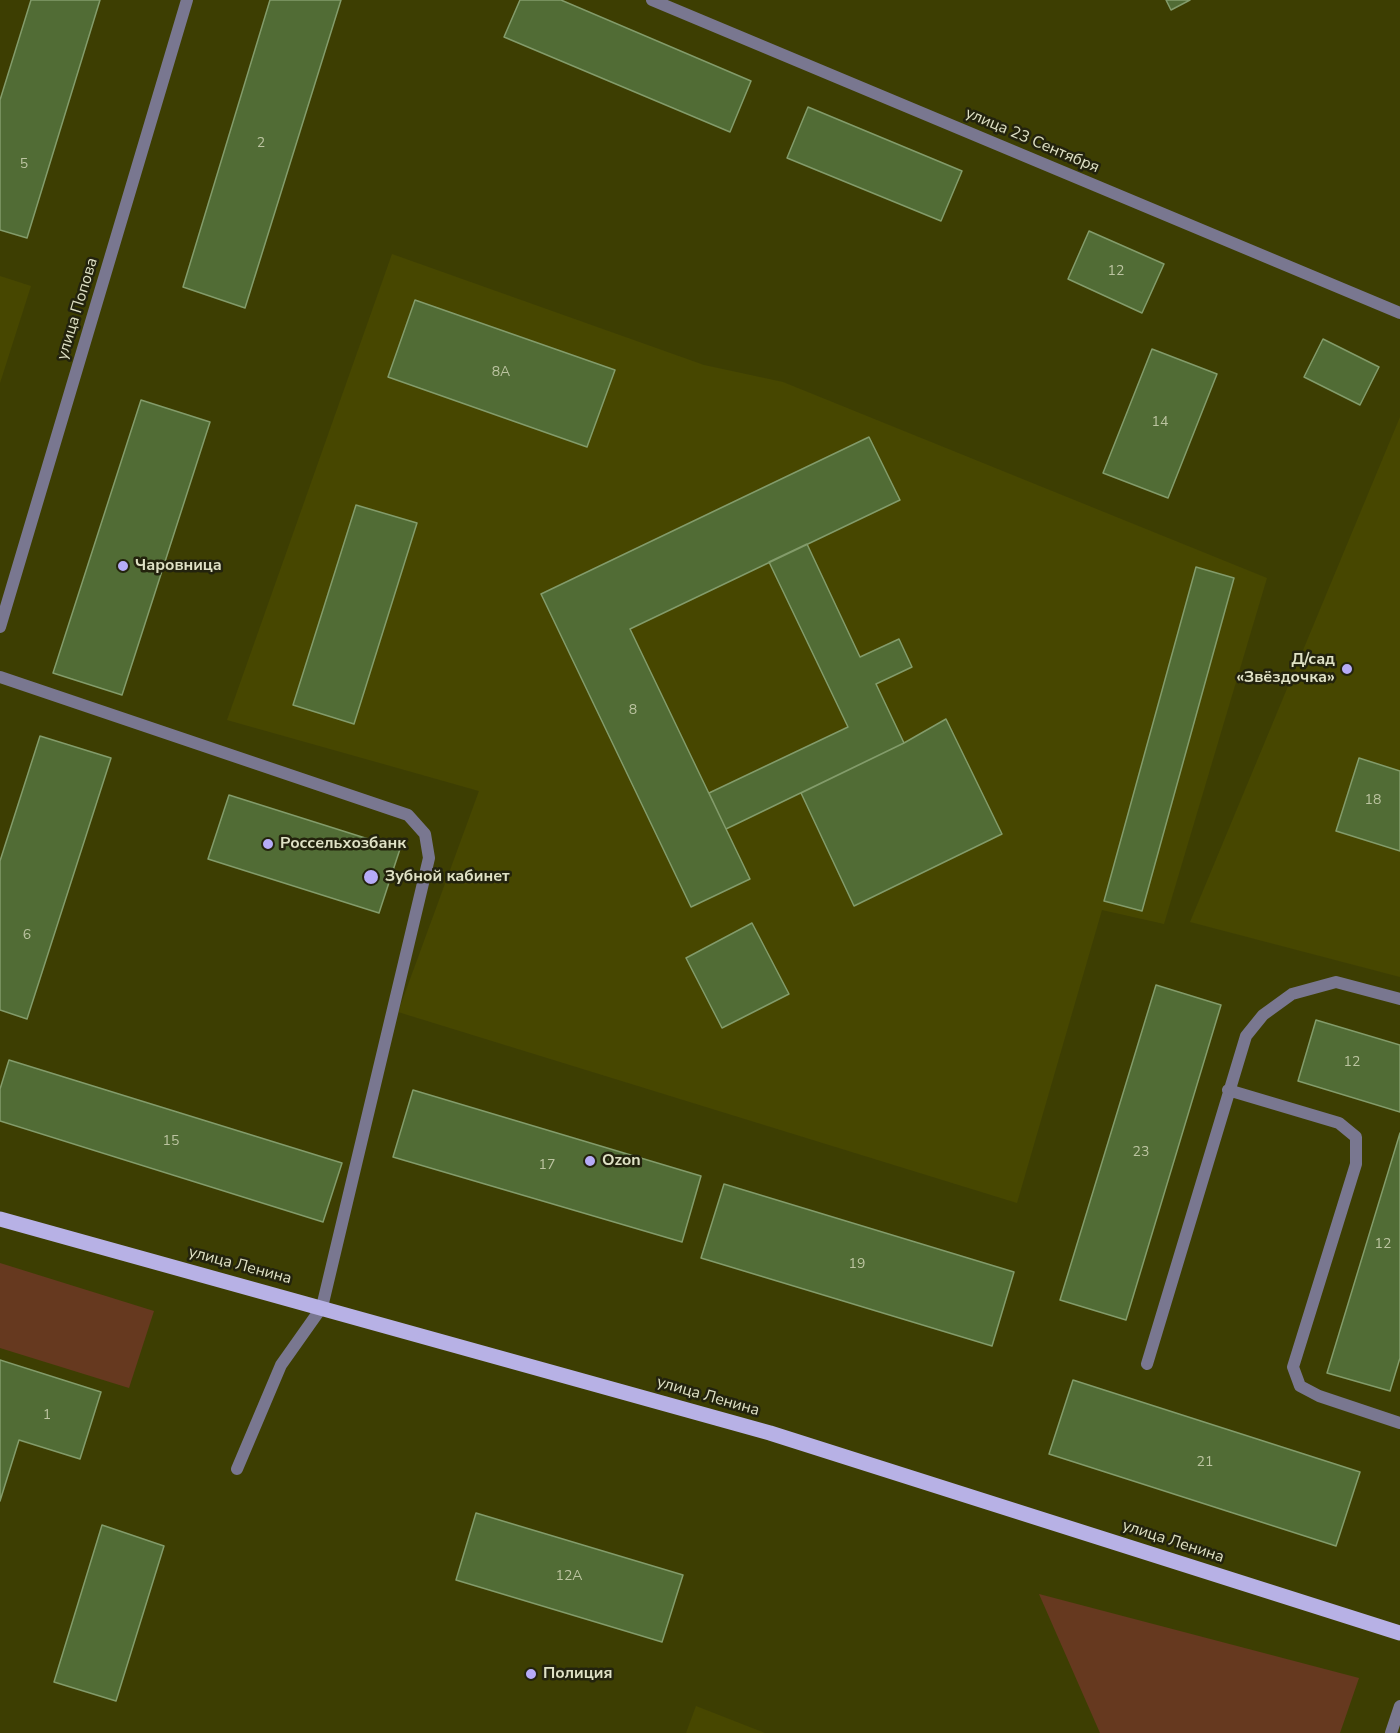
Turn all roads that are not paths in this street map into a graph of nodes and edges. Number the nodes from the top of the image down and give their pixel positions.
1 (187, 0) edge
2 (652, 0) edge
3 (1400, 313) edge
4 (0, 627) edge
5 (0, 677) edge
6 (1400, 999) edge
7 (1228, 1090) junction
8 (0, 1219) edge
9 (322, 1307) junction
10 (1147, 1364) dead end
11 (1400, 1423) edge
12 (237, 1469) dead end
13 (1400, 1633) edge
14 (1400, 1706) edge
15 (1390, 1733) edge

1 - 4 street, улица Попова
2 - 3 street, улица 23 Сентября
5 - 9 street
6 - 7 street
7 - 10 street
7 - 11 street
8 - 9 main road, улица Ленина
9 - 12 street
9 - 13 main road, улица Ленина
14 - 15 street

